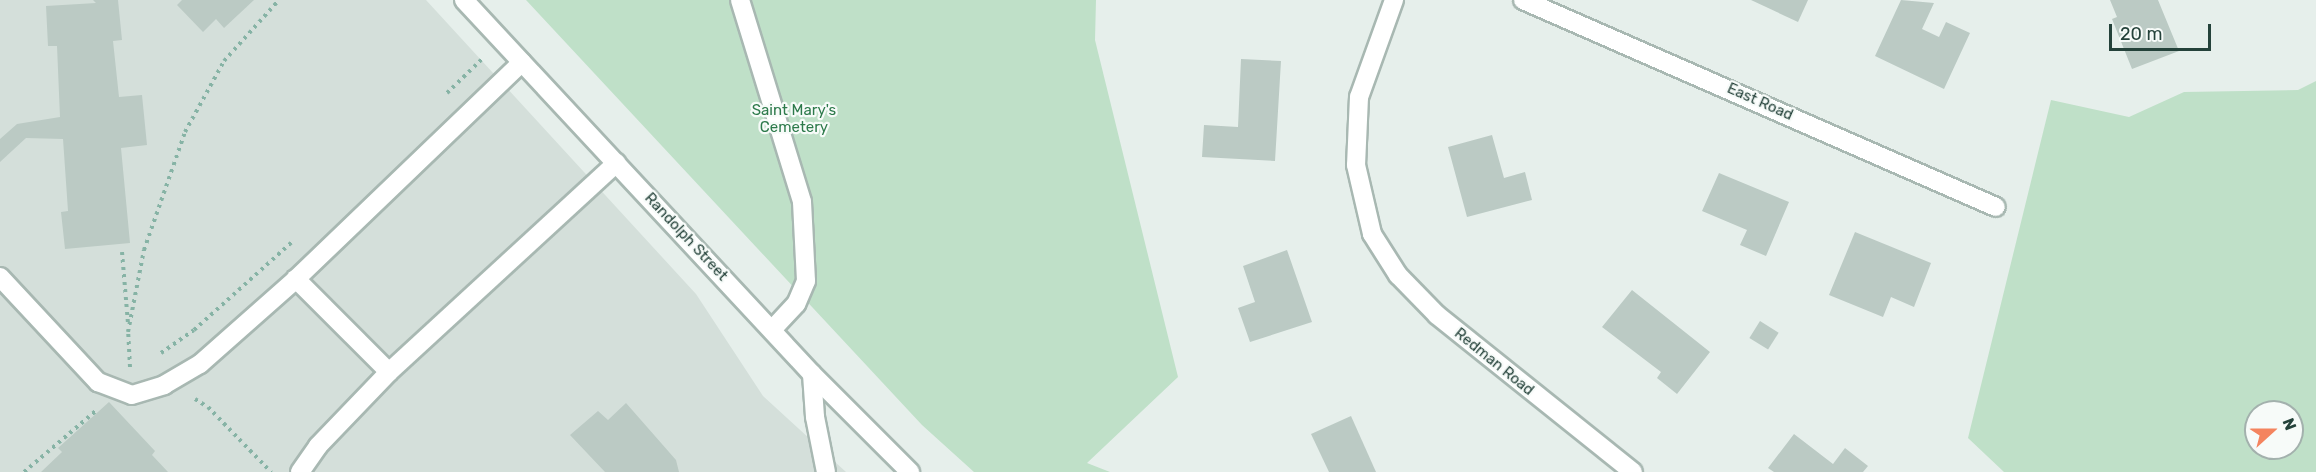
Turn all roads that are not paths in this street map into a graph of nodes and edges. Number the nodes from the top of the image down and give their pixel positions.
1 (464, 0) edge
2 (740, 0) edge
3 (1394, 0) edge
4 (1523, 0) edge
5 (522, 62) junction
6 (616, 163) junction
7 (1996, 207) dead end
8 (0, 277) edge
9 (296, 279) junction
10 (772, 330) junction
11 (389, 372) junction
12 (812, 374) junction
13 (300, 472) edge
14 (826, 472) edge
15 (910, 472) edge
16 (1633, 472) edge

1 - 5 street, Randolph Street
2 - 10 street
3 - 16 street, Redman Road
4 - 7 street, East Road
5 - 6 street, Randolph Street
5 - 9 street
6 - 10 street, Randolph Street
6 - 11 street
8 - 9 street
9 - 11 street
10 - 12 street, Randolph Street
11 - 13 street
12 - 14 street
12 - 15 street, Randolph Street

